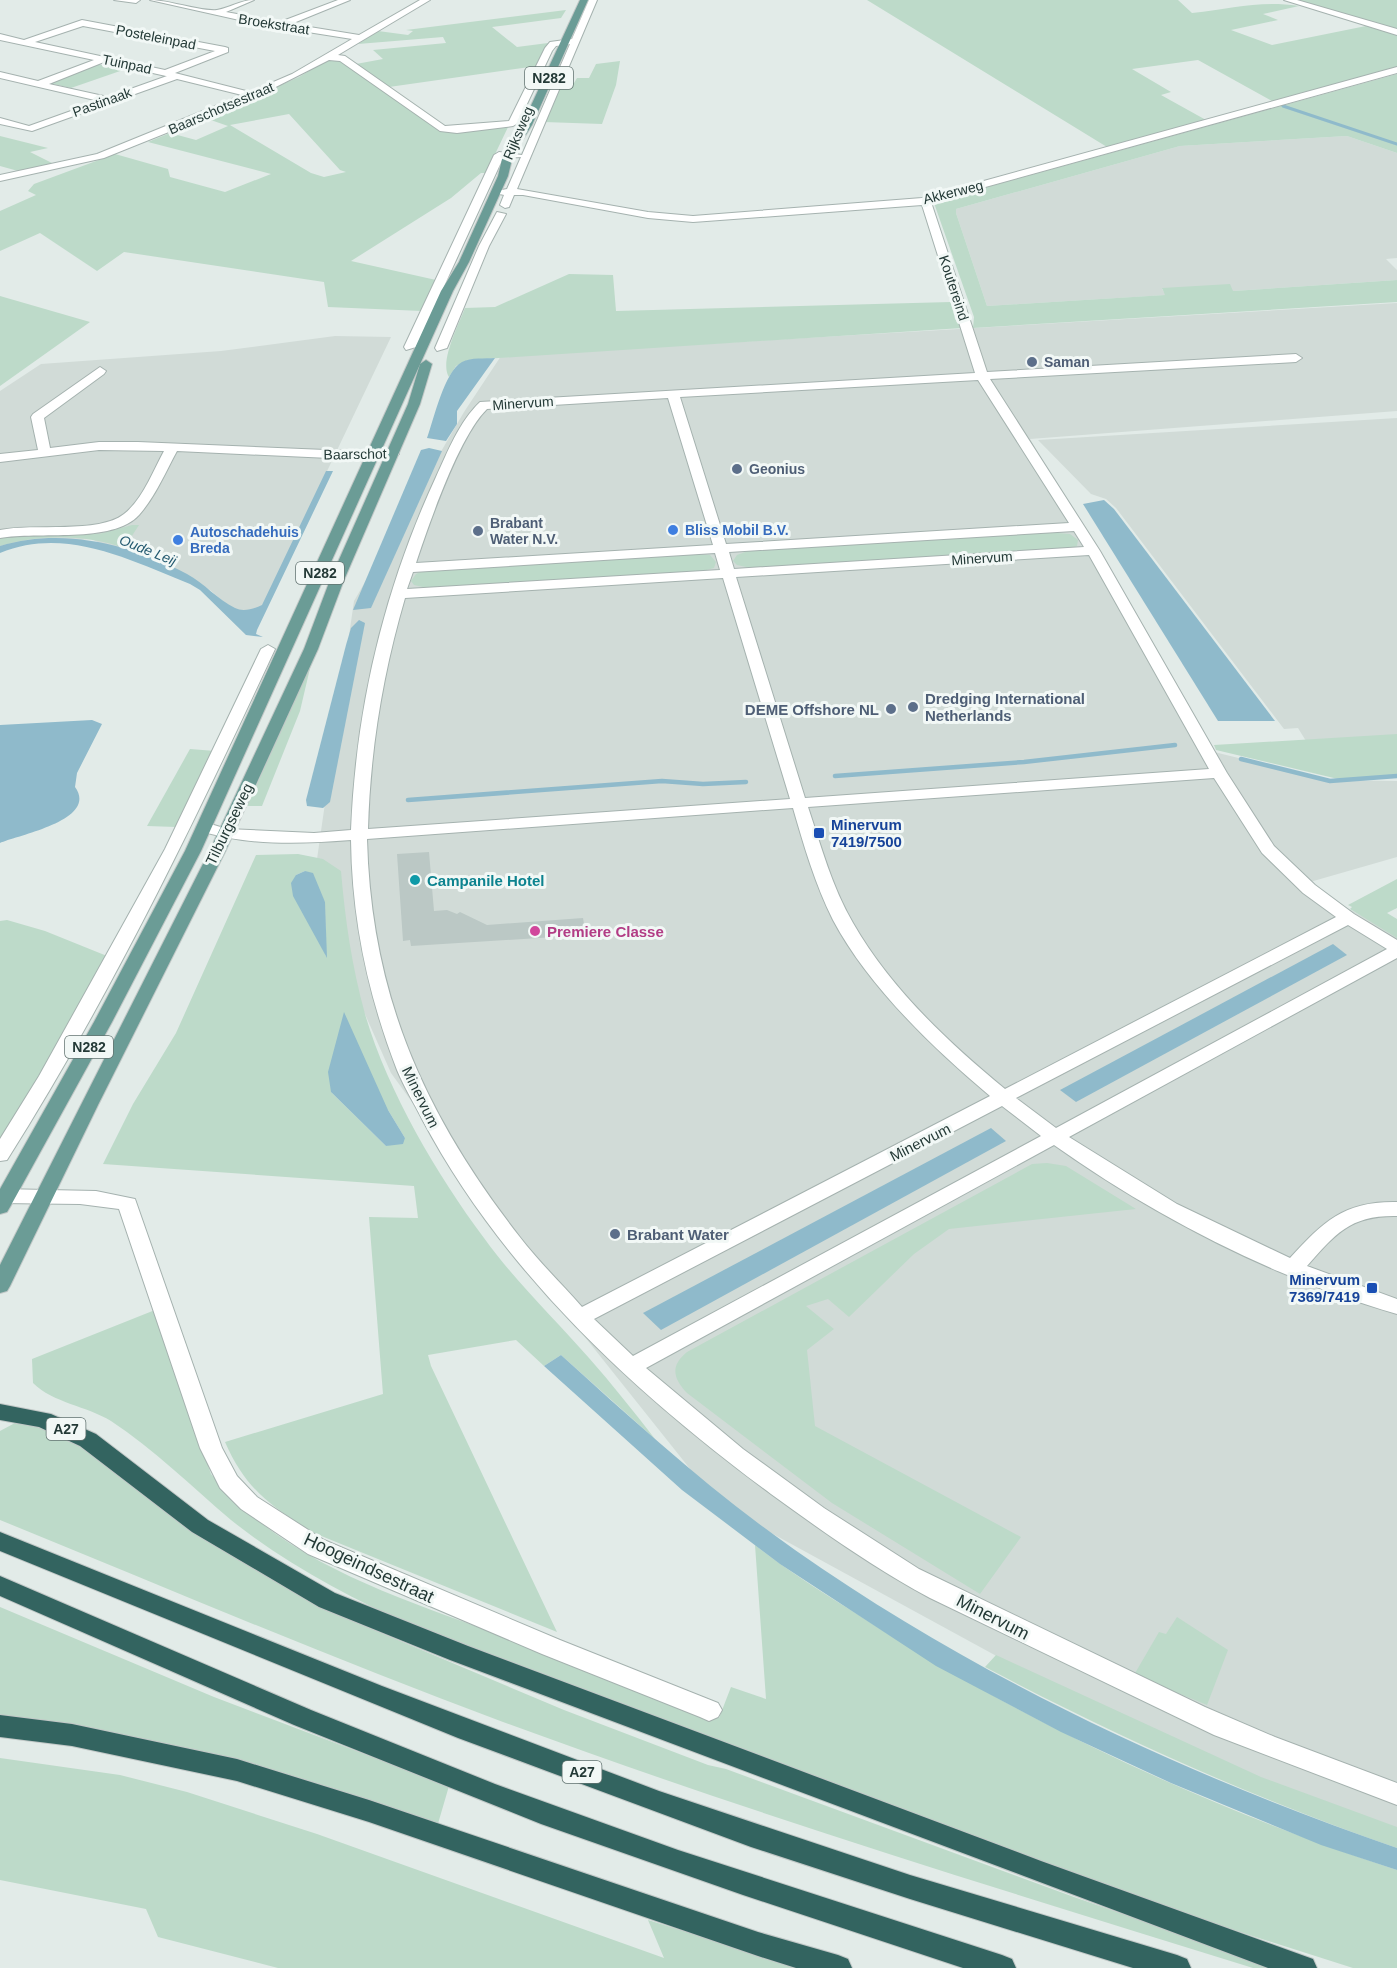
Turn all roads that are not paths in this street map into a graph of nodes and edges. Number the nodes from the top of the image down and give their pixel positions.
1 (118, 0) edge
2 (136, 0) edge
3 (154, 0) edge
4 (250, 0) edge
5 (346, 0) edge
6 (426, 0) edge
7 (584, 0) edge
8 (593, 0) edge
9 (1288, 0) edge
10 (216, 12) junction
11 (283, 24) junction
12 (1397, 32) edge
13 (0, 37) edge
14 (360, 38) junction
15 (570, 41) junction
16 (26, 42) junction
17 (328, 57) junction
18 (105, 59) junction
19 (1397, 70) edge
20 (171, 74) junction
21 (0, 75) edge
22 (38, 84) junction
23 (253, 95) junction
24 (108, 100) junction
25 (0, 122) edge
26 (513, 155) junction
27 (0, 178) edge
28 (496, 192) junction
29 (509, 192) junction
30 (923, 201) junction
31 (464, 262) junction
32 (478, 262) junction
33 (446, 291) junction
34 (425, 349) junction
35 (1296, 358) dead end
36 (100, 371) dead end
37 (982, 376) junction
38 (673, 394) junction
39 (173, 447) junction
40 (45, 452) junction
41 (375, 453) junction
42 (393, 454) junction
43 (0, 458) edge
44 (1078, 527) junction
45 (0, 534) edge
46 (722, 549) junction
47 (1093, 551) junction
48 (405, 568) junction
49 (728, 573) junction
50 (397, 594) junction
51 (268, 650) dead end
52 (1219, 773) junction
53 (800, 803) junction
54 (204, 827) junction
55 (228, 829) junction
56 (360, 834) junction
57 (1348, 918) junction
58 (1397, 950) edge
59 (1004, 1099) junction
60 (1054, 1137) junction
61 (0, 1155) edge
62 (42, 1198) junction
63 (2, 1200) edge
64 (1397, 1209) edge
65 (1293, 1268) junction
66 (0, 1286) edge
67 (1397, 1307) edge
68 (581, 1317) junction
69 (630, 1367) junction
70 (0, 1412) edge
71 (0, 1541) edge
72 (0, 1586) edge
73 (709, 1710) dead end
74 (0, 1726) edge
75 (1397, 1794) edge
76 (838, 1968) edge
77 (1002, 1968) edge
78 (1177, 1968) edge
79 (1303, 1968) edge

1 - 2 street
3 - 10 street, Broekstraat
4 - 10 street
5 - 11 street
6 - 14 street, Baarschotsestraat
7 - 15 main road, Rijksweg / N282
8 - 15 street, Rijksweg
9 - 12 street
10 - 11 street, Broekstraat
11 - 14 street, Broekstraat
13 - 16 street, Tuinpad
14 - 17 street, Baarschotsestraat
15 - 17 street, Rijksweg
15 - 26 main road, Rijksweg / N282
15 - 29 street, Rijksweg
16 - 18 street, Tuinpad
16 - 20 street, Posteleinpad
17 - 23 street, Baarschotsestraat
18 - 20 street, Tuinpad
18 - 22 street
19 - 30 street, Akkerweg
20 - 23 street, Tuinpad
20 - 24 street, Pastinaak
21 - 22 street
22 - 24 street
23 - 27 street, Baarschotsestraat
24 - 25 street, Pastinaak
26 - 28 main road, Rijksweg / N282
26 - 33 street, Rijksweg
28 - 29 street, Akkerweg
28 - 31 main road, Rijksweg / N282
29 - 30 street, Akkerweg
29 - 32 street, Rijksweg
30 - 37 street, Koutereind
31 - 32 street
31 - 33 main road, Rijksweg / N282
32 - 34 street, Rijksweg
33 - 34 main road, Rijksweg / N282
33 - 34 street, Rijksweg
34 - 41 main road, Tilburgseweg / N282
34 - 42 main road, Tilburgseweg / N282
35 - 37 street, Minervum
36 - 40 street
37 - 38 street, Minervum
37 - 44 street
38 - 46 street
38 - 48 street, Minervum
39 - 40 street, Baarschot
39 - 41 street, Baarschot
39 - 45 street
40 - 43 street, Baarschot
41 - 42 street, Baarschot
41 - 54 main road, Tilburgseweg / N282
42 - 55 main road, Tilburgseweg / N282
44 - 46 street, Minervum
44 - 47 street
46 - 48 street, Minervum
46 - 49 street
47 - 49 street, Minervum
47 - 52 street
48 - 50 street, Minervum
49 - 50 street, Minervum
49 - 53 street
50 - 56 street, Minervum
51 - 61 street
52 - 53 street
52 - 57 street
53 - 56 street
53 - 59 street
54 - 55 street
54 - 63 main road, Tilburgseweg / N282
55 - 56 street
55 - 62 main road, Tilburgseweg / N282
56 - 68 street, Minervum
57 - 58 street
57 - 59 street, Minervum
58 - 60 street
59 - 60 street
59 - 68 street, Minervum
60 - 65 street
60 - 69 street
62 - 63 street
62 - 66 main road, Tilburgseweg / N282
62 - 73 street, Hoogeindsestraat
64 - 65 street
65 - 67 street
68 - 69 street, Minervum
69 - 75 street, Minervum
70 - 79 highway, A27
71 - 78 highway, A27
72 - 77 highway
74 - 76 highway

